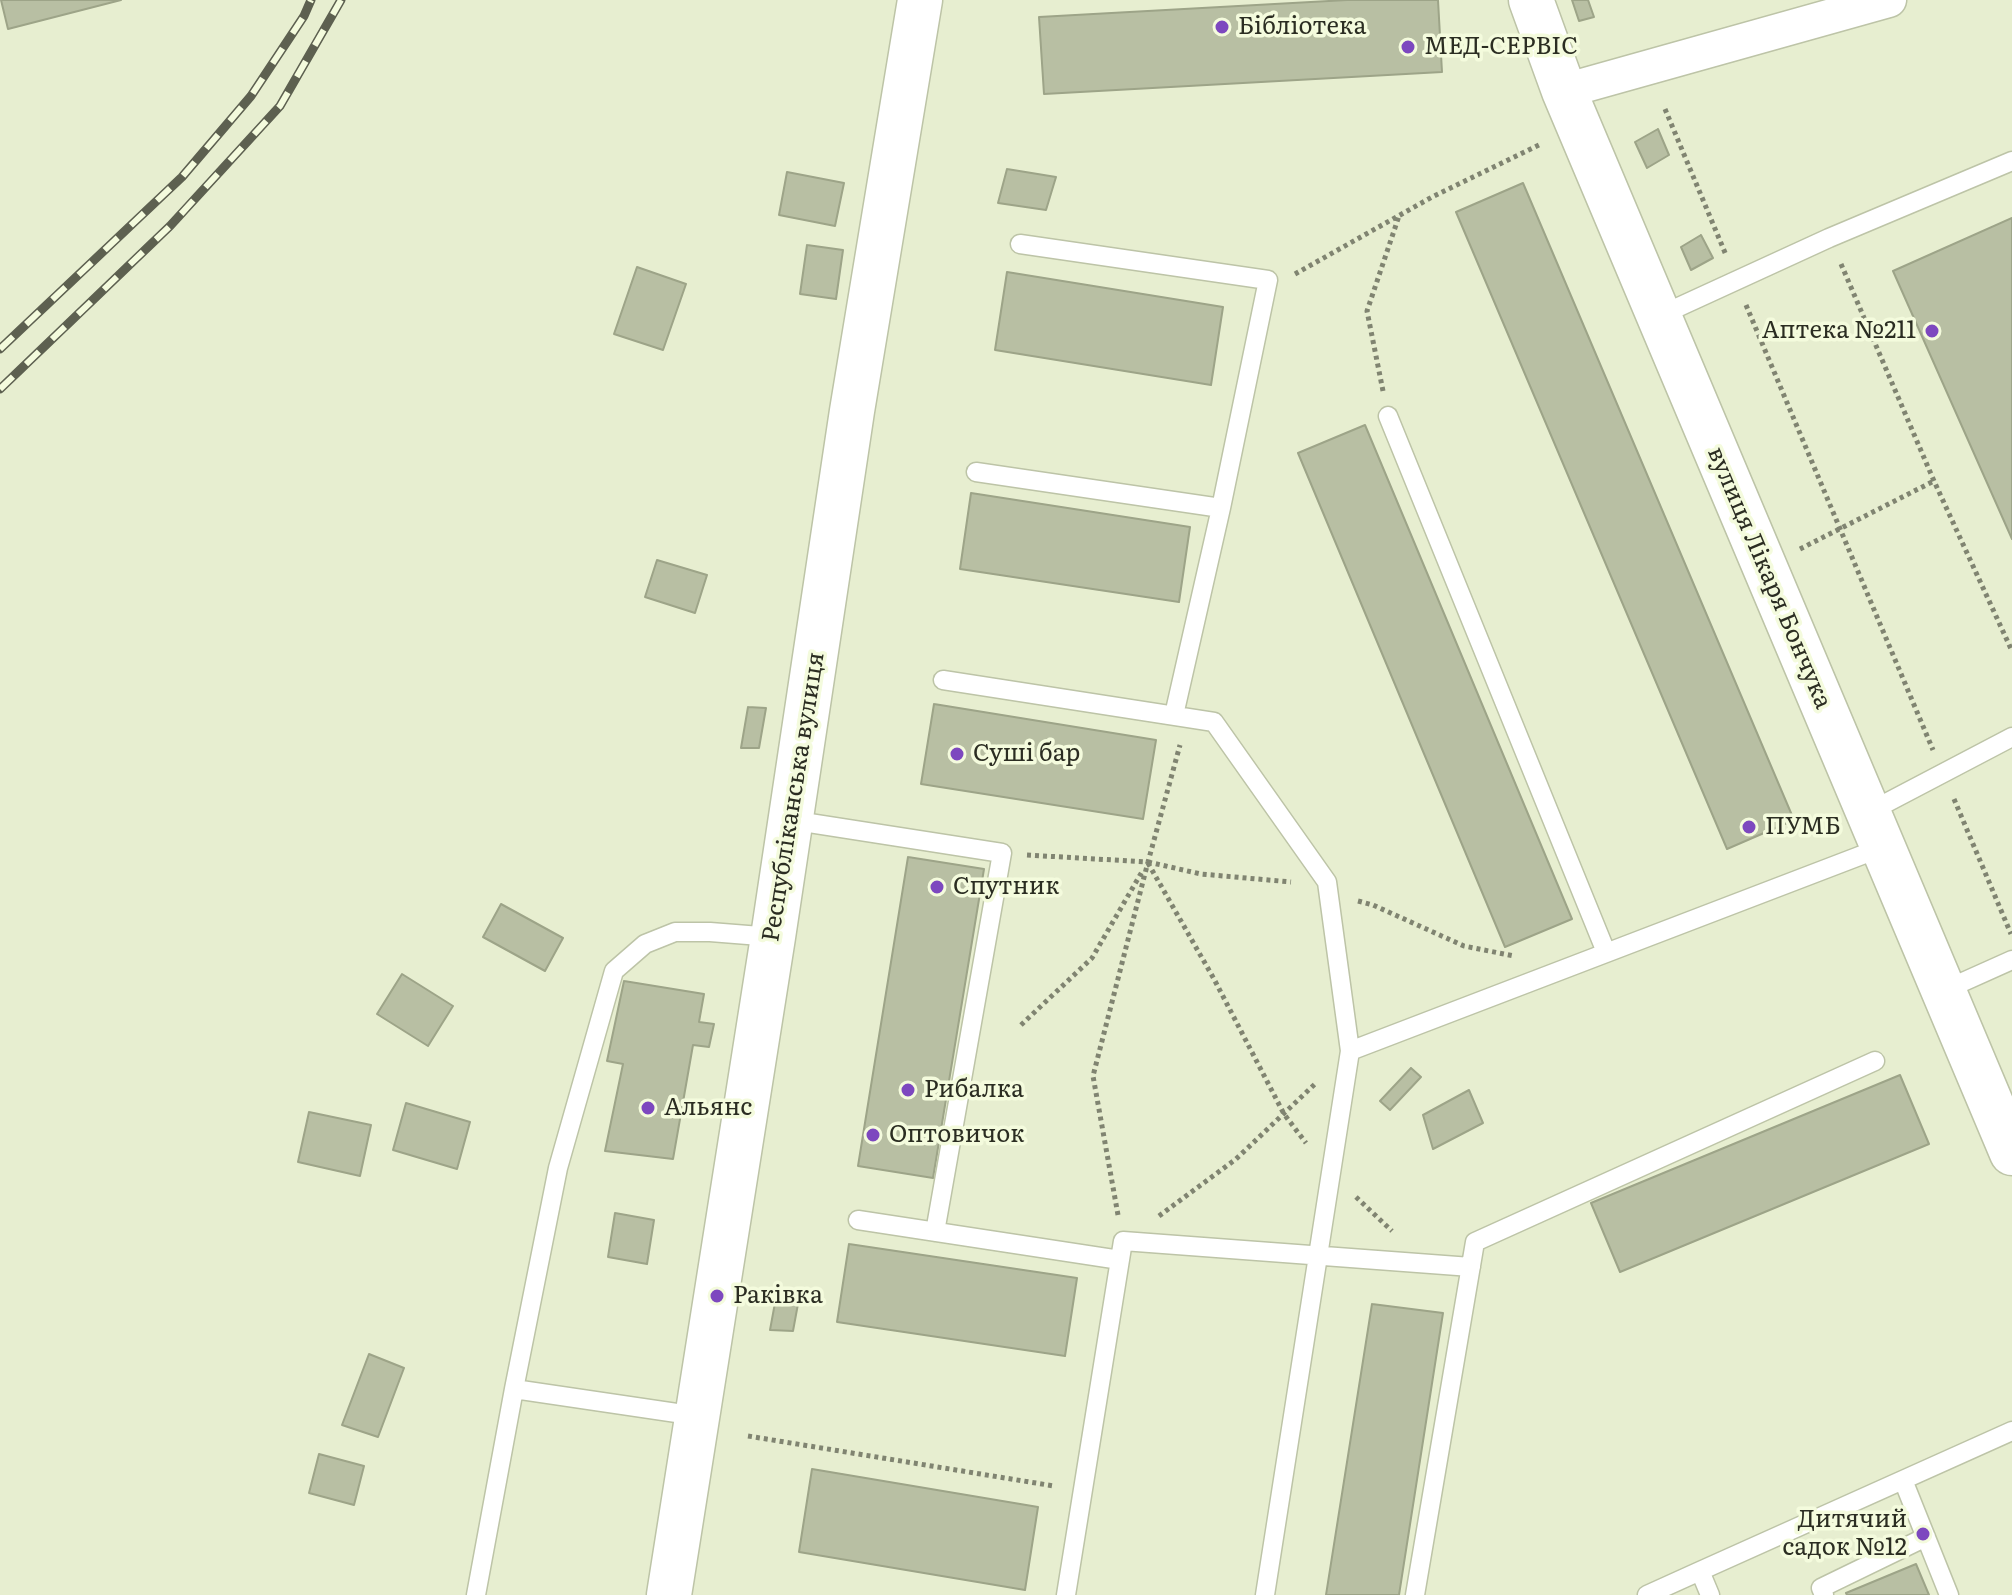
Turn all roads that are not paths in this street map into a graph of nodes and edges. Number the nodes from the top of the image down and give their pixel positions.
1 (920, 0) edge
2 (1531, 0) edge
3 (1889, 0) edge
4 (1564, 91) junction
5 (2012, 161) edge
6 (1020, 244) dead end
7 (1659, 316) junction
8 (1388, 416) road end
9 (976, 472) dead end
10 (1221, 508) junction
11 (943, 680) dead end
12 (1181, 716) junction
13 (2012, 737) edge
14 (790, 820) junction
15 (1875, 830) junction
16 (773, 937) junction
17 (1606, 952) junction
18 (2012, 960) edge
19 (1945, 990) junction
20 (1350, 1051) junction
21 (1875, 1061) dead end
22 (2012, 1153) edge
23 (858, 1220) dead end
24 (935, 1232) junction
25 (1319, 1255) junction
26 (1120, 1260) junction
27 (1471, 1267) junction
28 (514, 1389) junction
29 (698, 1416) junction
30 (2012, 1431) edge
31 (1903, 1480) junction
32 (1926, 1537) junction
33 (1700, 1571) junction
34 (476, 1595) edge
35 (669, 1595) edge
36 (1066, 1595) edge
37 (1265, 1595) edge
38 (1415, 1595) edge
39 (1647, 1595) edge
40 (1710, 1595) edge
41 (1824, 1595) edge
42 (1949, 1595) edge

1 - 14 main road, Республіканська вулиця
2 - 4 main road, вулиця Лікаря Бончука
3 - 4 street
4 - 7 main road, вулиця Лікаря Бончука
5 - 7 lane
6 - 10 lane
7 - 15 main road, вулиця Лікаря Бончука
8 - 17 lane
9 - 10 lane
10 - 12 lane
11 - 12 lane
12 - 20 lane
13 - 15 lane
14 - 16 main road, Республіканська вулиця
14 - 24 lane
15 - 17 lane
15 - 19 main road, вулиця Лікаря Бончука
16 - 28 lane
16 - 29 main road, Республіканська вулиця
17 - 20 lane
18 - 19 lane
19 - 22 main road, вулиця Лікаря Бончука
20 - 25 lane
21 - 27 lane
23 - 24 lane
24 - 26 lane
25 - 26 lane
25 - 27 lane
25 - 37 lane
26 - 36 lane
27 - 38 lane
28 - 29 lane
28 - 34 lane
29 - 35 main road, Республіканська вулиця
30 - 31 lane
31 - 32 lane
31 - 33 lane
32 - 41 lane
32 - 42 lane
33 - 39 lane
33 - 40 lane

